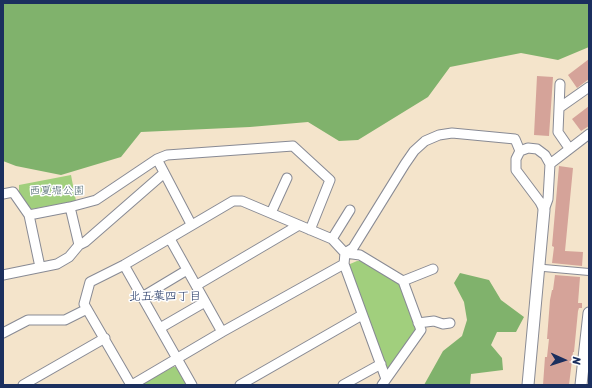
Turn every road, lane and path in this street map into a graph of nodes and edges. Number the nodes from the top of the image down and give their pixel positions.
1 (560, 84) dead end
2 (589, 87) edge
3 (559, 108) junction
4 (589, 134) edge
5 (569, 148) junction
6 (520, 151) junction
7 (157, 159) junction
8 (550, 164) junction
9 (164, 174) junction
10 (287, 178) dead end
11 (3, 194) edge
12 (70, 207) junction
13 (350, 210) dead end
14 (544, 210) junction
15 (272, 213) junction
16 (29, 215) junction
17 (191, 224) junction
18 (299, 225) junction
19 (310, 230) junction
20 (170, 238) junction
21 (332, 239) junction
22 (79, 245) junction
23 (345, 252) junction
24 (344, 264) junction
25 (124, 265) junction
26 (40, 267) junction
27 (544, 268) dead end
28 (433, 269) dead end
29 (187, 270) junction
30 (589, 272) edge
31 (3, 275) edge
32 (403, 281) junction
33 (197, 285) junction
34 (142, 297) junction
35 (205, 302) junction
36 (87, 309) junction
37 (589, 313) edge
38 (362, 315) junction
39 (418, 323) junction
40 (450, 323) dead end
41 (160, 328) junction
42 (222, 332) junction
43 (3, 333) edge
44 (105, 338) junction
45 (177, 359) junction
46 (381, 364) junction
47 (384, 382) edge
48 (23, 385) edge
49 (132, 385) edge
50 (192, 385) edge
51 (240, 385) edge
52 (343, 385) edge
53 (528, 385) edge
54 (581, 385) edge

1 - 3 street
2 - 3 street
3 - 5 street
4 - 5 street
5 - 8 street
6 - 8 street
6 - 14 street
6 - 23 street
7 - 9 street
7 - 12 street
7 - 19 street
8 - 14 street
9 - 17 street
9 - 22 street
10 - 15 street
11 - 16 street
12 - 16 street
12 - 22 street
13 - 21 street
14 - 53 street
15 - 17 street
15 - 18 street
16 - 26 street
17 - 20 street
18 - 19 street
18 - 33 street
19 - 21 street
20 - 25 street
20 - 29 street
21 - 23 street
22 - 26 street
23 - 24 street
23 - 32 street
24 - 38 street
24 - 42 street
25 - 34 street
25 - 36 street
26 - 31 street
27 - 30 street
28 - 32 street
29 - 33 street
29 - 34 street
32 - 39 street
33 - 35 street
34 - 41 street
35 - 41 street
35 - 42 street
36 - 43 street
36 - 44 street
37 - 54 street
38 - 46 street
38 - 51 street
39 - 40 street
39 - 47 street
41 - 45 street
42 - 45 street
44 - 48 street
44 - 49 street
45 - 49 street
45 - 50 street
46 - 47 street
46 - 52 street

